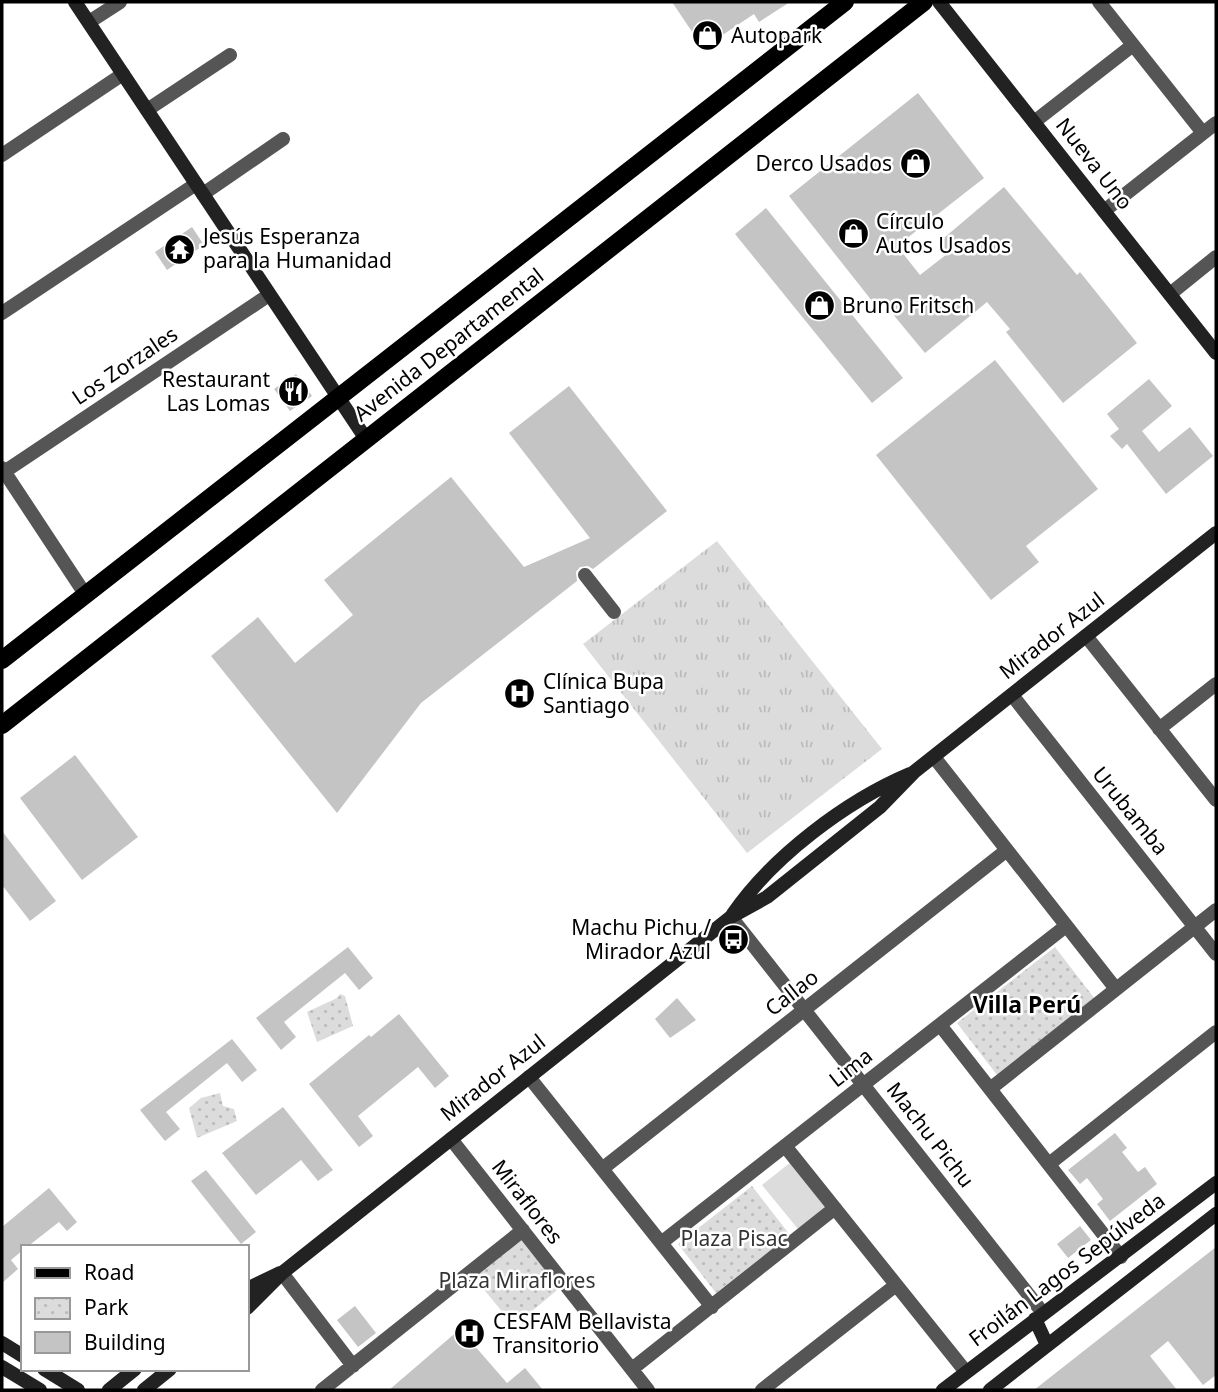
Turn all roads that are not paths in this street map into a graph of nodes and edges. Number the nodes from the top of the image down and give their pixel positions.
1 (75, 2) edge
2 (120, 2) edge
3 (845, 2) edge
4 (925, 2) edge
5 (939, 2) edge
6 (1098, 2) edge
7 (89, 22) junction
8 (1133, 45) junction
9 (230, 55) dead end
10 (123, 74) junction
11 (147, 110) junction
12 (1034, 122) junction
13 (1216, 123) edge
14 (1203, 133) junction
15 (283, 139) dead end
16 (2, 155) edge
17 (199, 189) junction
18 (1104, 211) junction
19 (1216, 257) edge
20 (1170, 294) junction
21 (269, 295) junction
22 (2, 313) edge
23 (1216, 353) edge
24 (337, 397) junction
25 (366, 439) junction
26 (5, 478) edge
27 (1216, 533) edge
28 (585, 575) dead end
29 (85, 594) junction
30 (614, 612) dead end
31 (1086, 636) junction
32 (2, 660) edge
33 (1216, 684) edge
34 (1012, 695) junction
35 (2, 725) edge
36 (1159, 729) junction
37 (934, 757) junction
38 (1216, 800) edge
39 (1007, 850) junction
40 (1216, 910) edge
41 (732, 917) junction
42 (1066, 926) junction
43 (1195, 926) junction
44 (1216, 954) edge
45 (1116, 989) junction
46 (805, 1010) junction
47 (940, 1025) junction
48 (1216, 1032) edge
49 (529, 1077) junction
50 (863, 1085) junction
51 (989, 1089) junction
52 (451, 1139) junction
53 (786, 1146) junction
54 (1049, 1164) junction
55 (602, 1170) junction
56 (1216, 1183) edge
57 (835, 1208) junction
58 (1216, 1214) edge
59 (523, 1230) junction
60 (661, 1244) junction
61 (1121, 1256) junction
62 (282, 1273) junction
63 (896, 1285) junction
64 (248, 1288) edge
65 (248, 1307) edge
66 (712, 1307) junction
67 (1039, 1316) junction
68 (2, 1343) edge
69 (1047, 1345) junction
70 (21, 1355) edge
71 (353, 1366) junction
72 (2, 1367) edge
73 (632, 1369) junction
74 (47, 1371) edge
75 (133, 1371) edge
76 (168, 1371) edge
77 (966, 1372) junction
78 (40, 1390) edge
79 (78, 1390) edge
80 (109, 1390) edge
81 (144, 1390) edge
82 (322, 1390) edge
83 (649, 1390) edge
84 (762, 1390) edge
85 (943, 1390) edge
86 (990, 1390) edge

1 - 7 street
2 - 7 street
3 - 24 main road, Avenida Departamental
4 - 25 main road, Avenida Departamental
5 - 12 street, Nueva Uno
6 - 8 street
7 - 10 street
8 - 12 street
8 - 14 street
9 - 11 street
10 - 11 street
10 - 16 street
11 - 17 street
12 - 18 street, Nueva Uno
13 - 14 street
14 - 18 street
15 - 17 street
17 - 21 street
17 - 22 street
18 - 20 street, Nueva Uno
19 - 20 street
20 - 23 street, Nueva Uno
21 - 24 street
21 - 26 street, Los Zorzales
24 - 25 street
24 - 29 main road, Avenida Departamental
25 - 35 main road, Avenida Departamental
26 - 29 street
27 - 31 street, Mirador Azul
28 - 30 street
29 - 32 main road, Avenida Departamental
31 - 34 street, Mirador Azul
31 - 36 street
33 - 36 street
34 - 37 street, Mirador Azul
34 - 43 street, Urubamba
36 - 38 street
37 - 39 street
37 - 41 street, Mirador Azul
39 - 42 street
39 - 46 street, Callao
40 - 43 street
41 - 46 street, Machu Pichu
41 - 49 street, Mirador Azul
42 - 45 street
42 - 47 street, Lima
43 - 44 street, Urubamba
43 - 45 street
45 - 51 street
46 - 50 street, Machu Pichu
46 - 55 street, Callao
47 - 50 street, Lima
47 - 51 street
48 - 54 street
49 - 52 street, Mirador Azul
49 - 55 street
50 - 53 street, Lima
50 - 67 street, Machu Pichu
51 - 54 street
52 - 59 street, Miraflores
52 - 62 street, Mirador Azul
53 - 57 street
53 - 60 street, Lima
54 - 61 street
55 - 60 street
56 - 61 street, Froilán Lagos Sepúlveda
57 - 63 street
57 - 66 street
58 - 69 street
59 - 71 street
59 - 73 street, Miraflores
60 - 66 street
61 - 67 street, Froilán Lagos Sepúlveda
62 - 64 street, Mirador Azul
62 - 65 street, Mirador Azul
62 - 71 street
63 - 77 street
63 - 84 street
66 - 73 street
67 - 69 street
67 - 77 street, Froilán Lagos Sepúlveda
68 - 70 street
69 - 86 street
71 - 82 street
72 - 78 street
73 - 83 street, Miraflores
74 - 79 street
75 - 80 street
76 - 81 street
77 - 85 street, Froilán Lagos Sepúlveda

